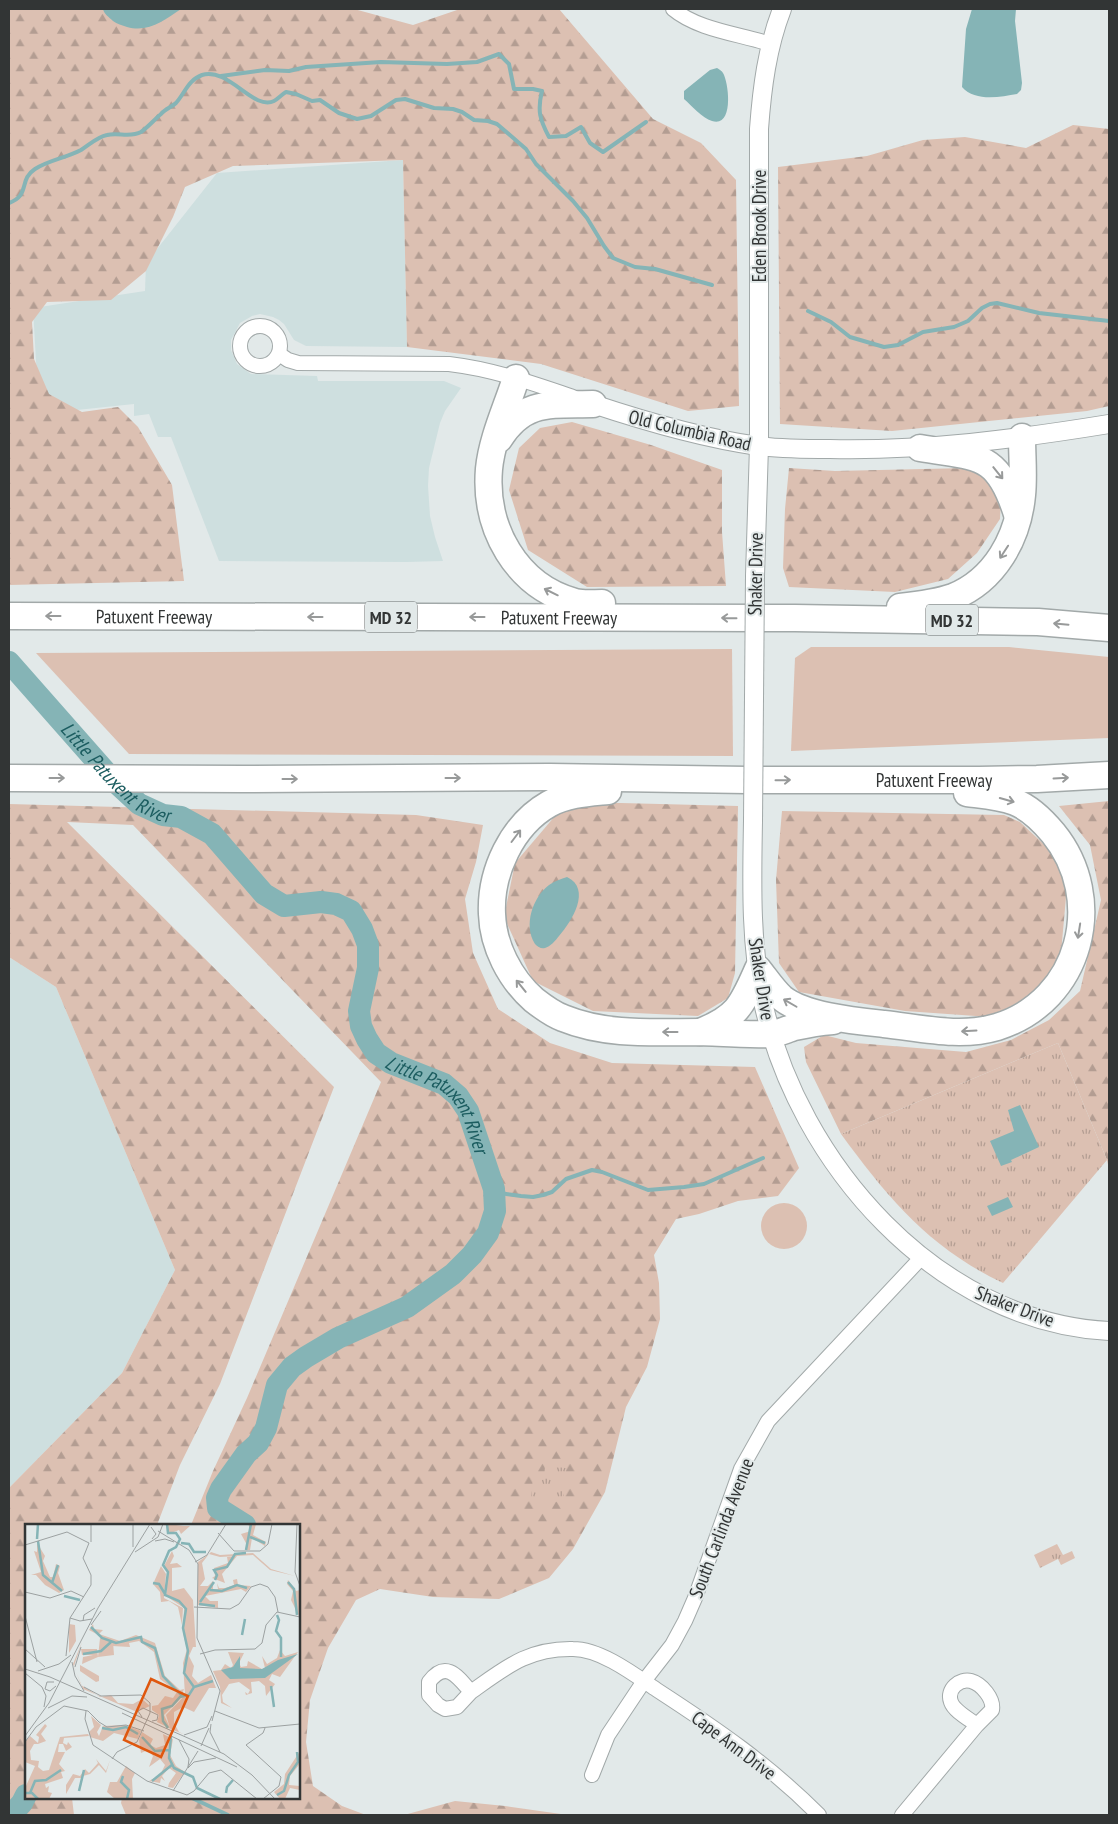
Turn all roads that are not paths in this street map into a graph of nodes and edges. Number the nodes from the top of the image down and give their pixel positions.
1 (674, 9) edge
2 (782, 9) edge
3 (770, 44) junction
4 (279, 354) dead end
5 (516, 378) junction
6 (593, 404) junction
7 (1109, 424) edge
8 (1022, 437) junction
9 (759, 446) junction
10 (920, 448) junction
11 (491, 452) junction
12 (1018, 518) junction
13 (9, 616) edge
14 (684, 617) junction
15 (795, 618) junction
16 (1109, 628) edge
17 (1109, 774) edge
18 (9, 778) edge
19 (820, 779) junction
20 (746, 780) junction
21 (758, 969) junction
22 (853, 1020) junction
23 (700, 1032) junction
24 (771, 1034) junction
25 (921, 1258) junction
26 (1109, 1331) edge
27 (644, 1681) junction
28 (471, 1692) dead end
29 (976, 1725) dead end
30 (592, 1775) dead end
31 (819, 1815) edge
32 (902, 1815) edge

1 - 3 street
2 - 3 street, Eden Brook Drive
3 - 9 street, Eden Brook Drive
4 - 5 street, Old Columbia Road
5 - 6 street, Old Columbia Road
5 - 11 highway
6 - 9 street, Old Columbia Road
6 - 11 highway
7 - 8 street, Old Columbia Road
8 - 10 street, Old Columbia Road
8 - 12 highway
9 - 10 street, Old Columbia Road
9 - 21 street, Shaker Drive, bridge
10 -> 12 highway
14 -> 11 highway
12 -> 15 highway
14 -> 13 highway, Patuxent Freeway / MD 32
15 -> 14 highway, Patuxent Freeway / MD 32
16 -> 15 highway, Patuxent Freeway / MD 32
19 -> 17 highway, Patuxent Freeway
18 -> 20 highway, Patuxent Freeway
20 -> 19 highway, Patuxent Freeway
19 -> 22 highway
23 -> 20 highway
22 -> 21 highway
21 - 23 highway
21 - 24 street, Shaker Drive
22 - 24 highway
23 - 24 highway
24 - 25 street, Shaker Drive
25 - 26 street, Shaker Drive
25 - 27 street, South Carlinda Avenue
27 - 28 street, Cape Ann Drive
27 - 30 street, South Carlinda Avenue
27 - 31 street, Cape Ann Drive
29 - 32 street

